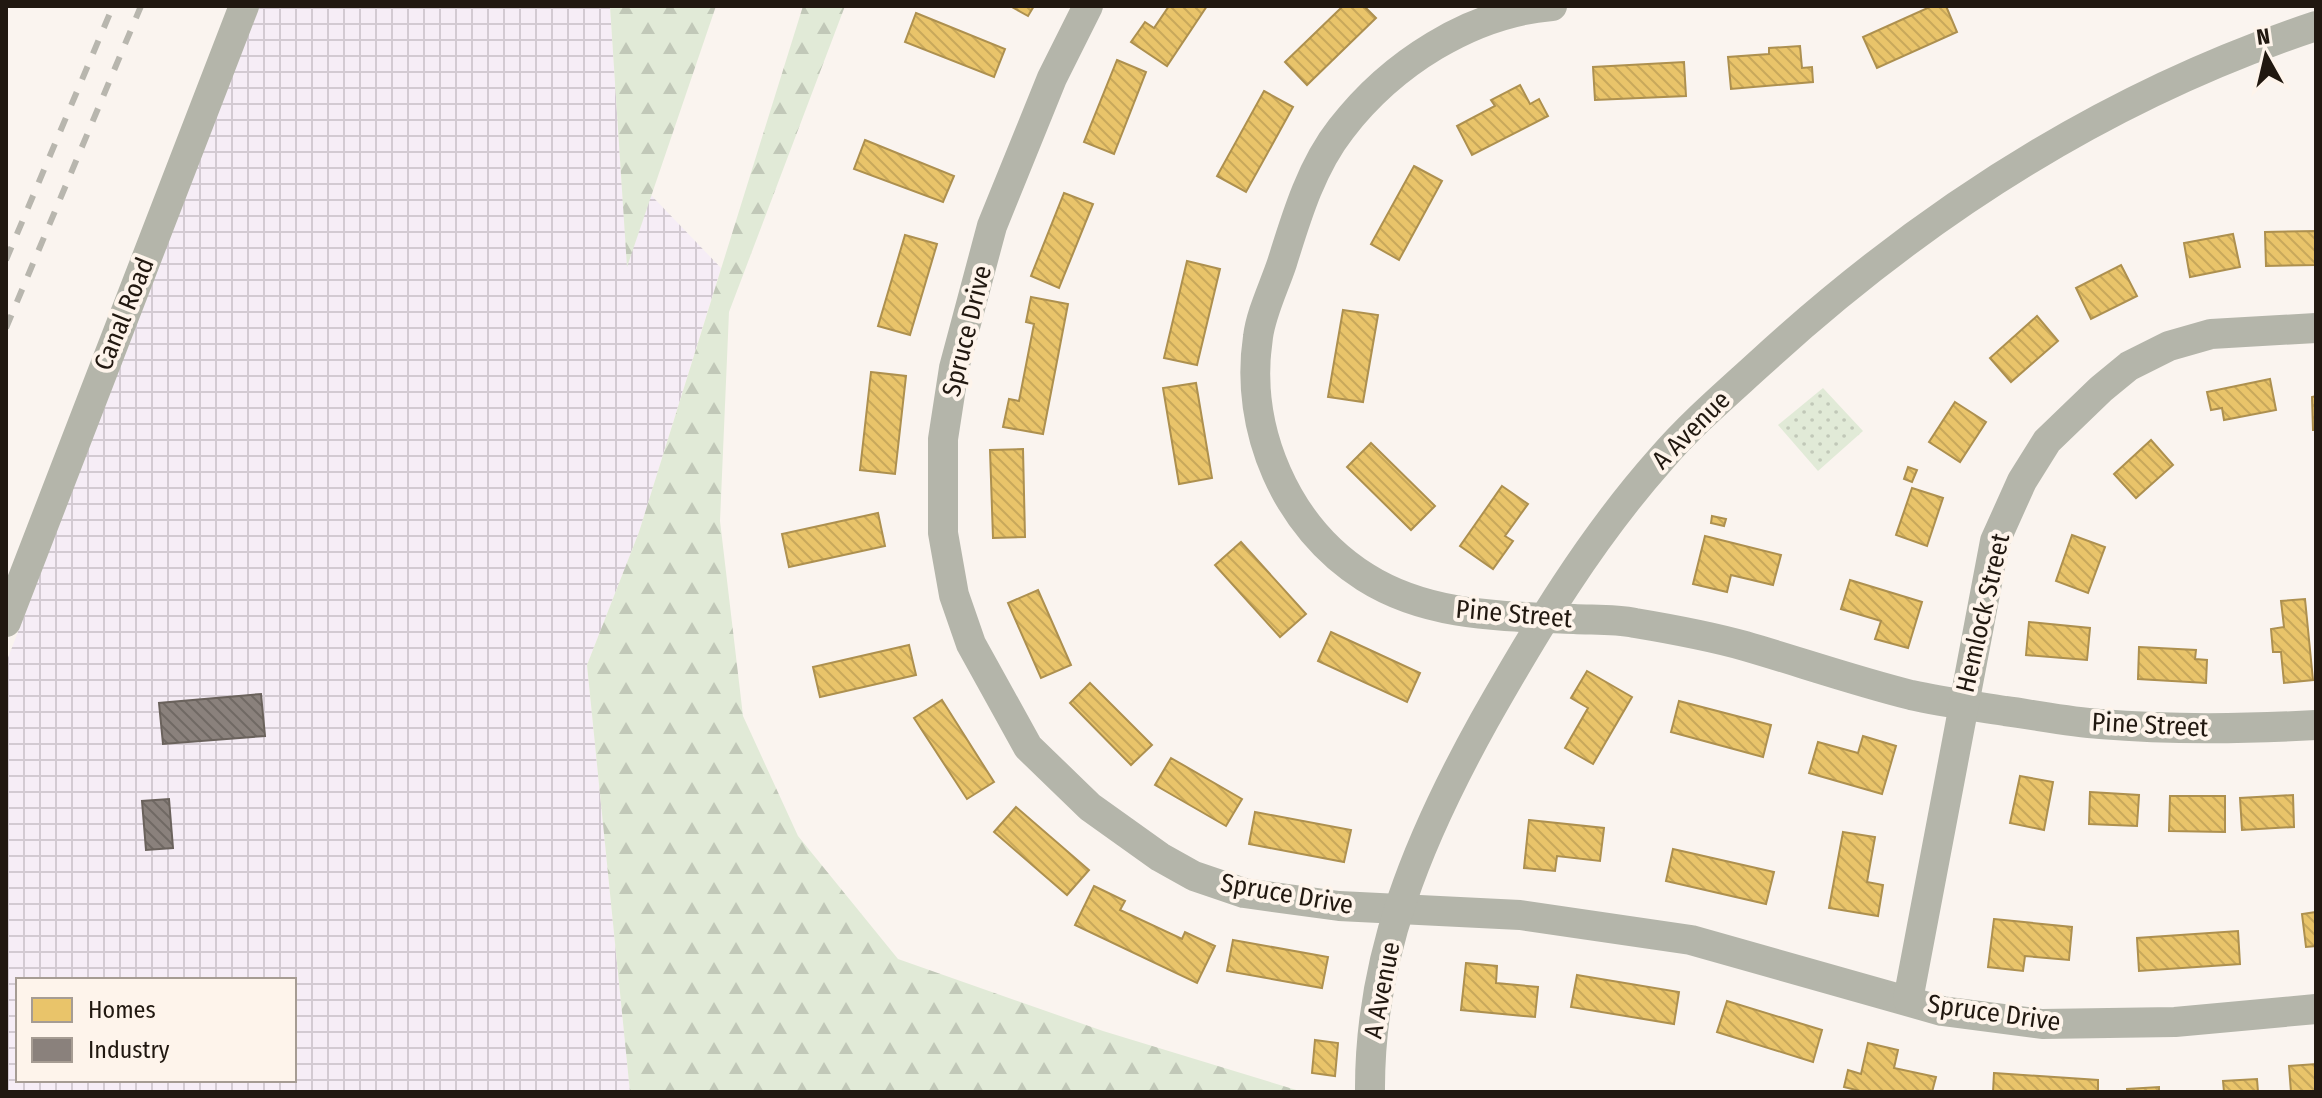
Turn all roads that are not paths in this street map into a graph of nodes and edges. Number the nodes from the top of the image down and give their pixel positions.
1 (244, 6) edge
2 (1088, 6) edge
3 (1552, 6) edge
4 (2316, 26) edge
5 (2316, 328) edge
6 (1543, 618) junction
7 (6, 622) edge
8 (1963, 704) junction
9 (2316, 725) edge
10 (1399, 910) junction
11 (1908, 1000) junction
12 (2316, 1009) edge
13 (1370, 1092) edge

1 - 7 street, Canal Road
2 - 10 street, Spruce Drive
3 - 6 street, Pine Street
4 - 6 street, A Avenue
5 - 8 street, Hemlock Street
6 - 8 street, Pine Street
6 - 10 street, A Avenue
8 - 9 street, Pine Street
8 - 11 street, Hemlock Street
10 - 11 street, Spruce Drive
10 - 13 street, A Avenue
11 - 12 street, Spruce Drive

